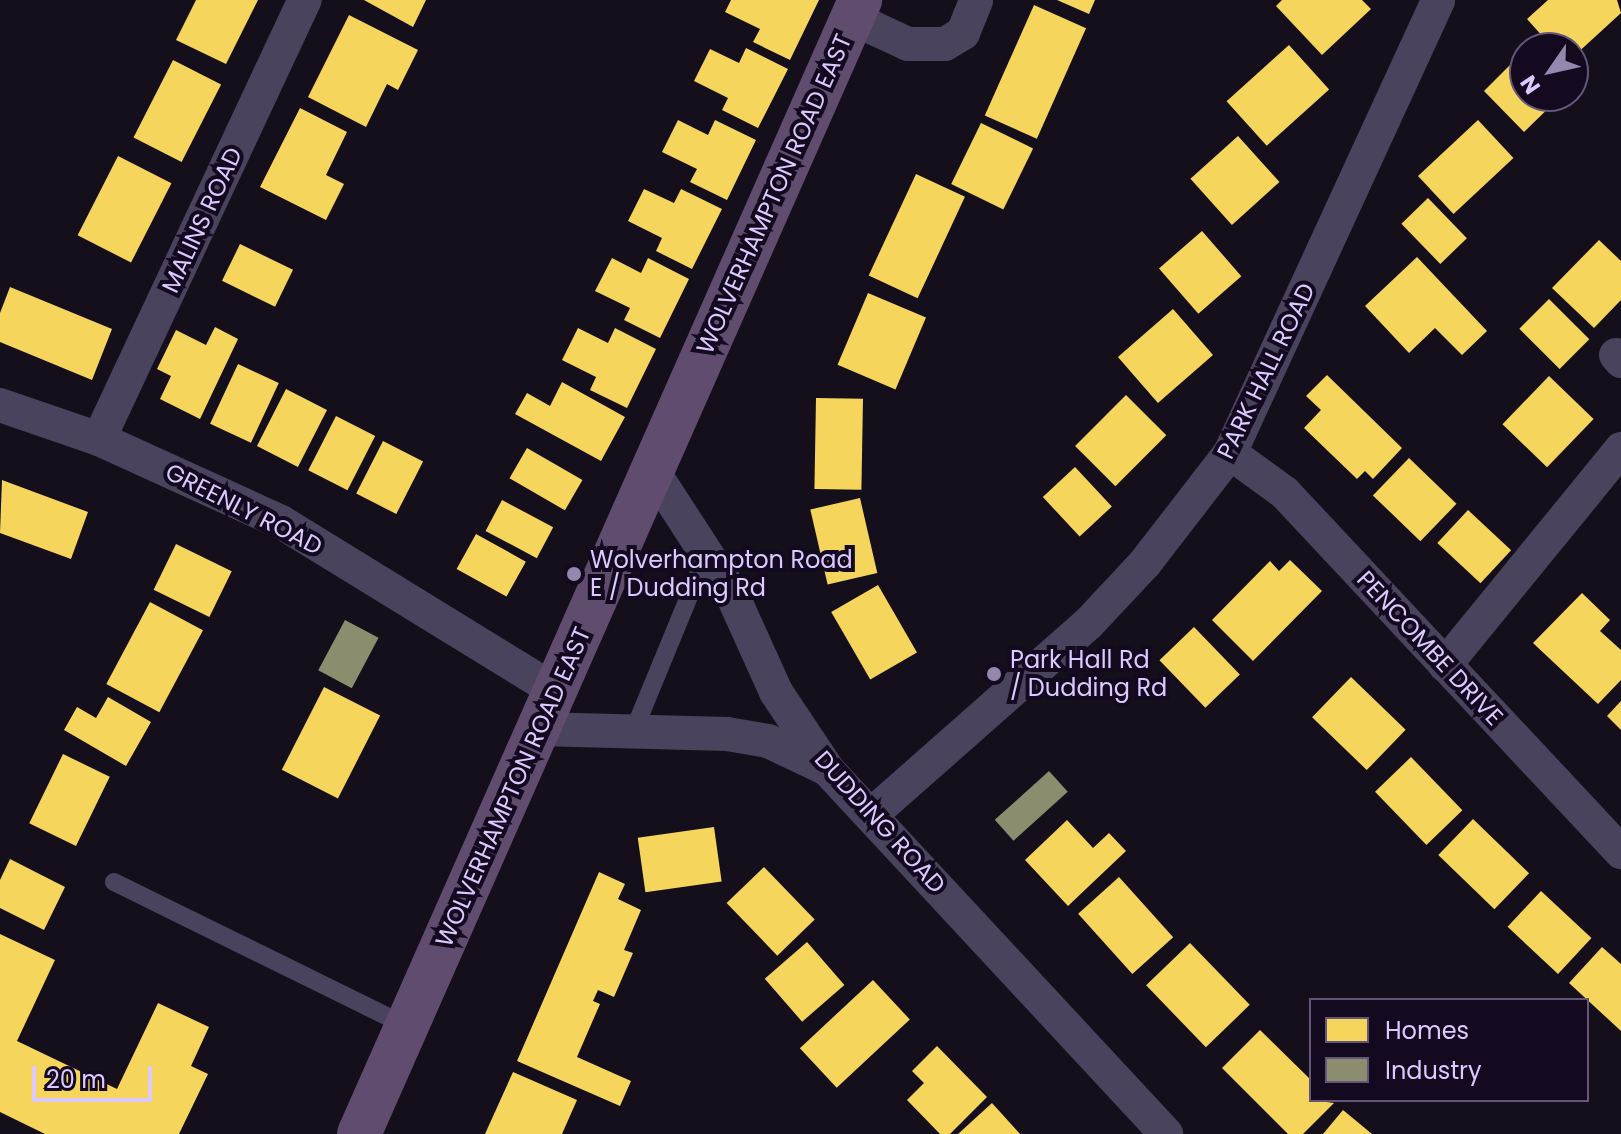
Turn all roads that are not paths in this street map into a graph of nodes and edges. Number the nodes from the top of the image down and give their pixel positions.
1 (305, 0) edge
2 (976, 0) edge
3 (1438, 0) edge
4 (856, 9) edge
5 (0, 405) edge
6 (99, 439) junction
7 (1621, 449) edge
8 (1230, 453) junction
9 (652, 470) junction
10 (707, 553) junction
11 (1445, 665) junction
12 (547, 710) junction
13 (634, 730) junction
14 (828, 770) junction
15 (871, 815) junction
16 (1621, 852) edge
17 (114, 882) dead end
18 (407, 1026) junction
19 (359, 1134) edge
20 (1166, 1134) edge

1 - 6 street, MALINS ROAD
2 - 4 street
3 - 8 street, PARK HALL ROAD
4 - 9 main road, WOLVERHAMPTON ROAD EAST
5 - 6 street, GREENLY ROAD
6 - 12 street, GREENLY ROAD
7 - 11 street
8 - 11 street, PENCOMBE DRIVE
8 - 15 street, PARK HALL ROAD
9 - 10 street, DUDDING ROAD
9 - 12 main road, WOLVERHAMPTON ROAD EAST
10 - 13 lane
10 - 14 street, DUDDING ROAD
11 - 16 street, PENCOMBE DRIVE
12 - 13 street
12 - 18 main road, WOLVERHAMPTON ROAD EAST
13 - 14 street
14 - 15 street, DUDDING ROAD
15 - 20 street, DUDDING ROAD
17 - 18 lane
18 - 19 main road, WOLVERHAMPTON ROAD EAST

